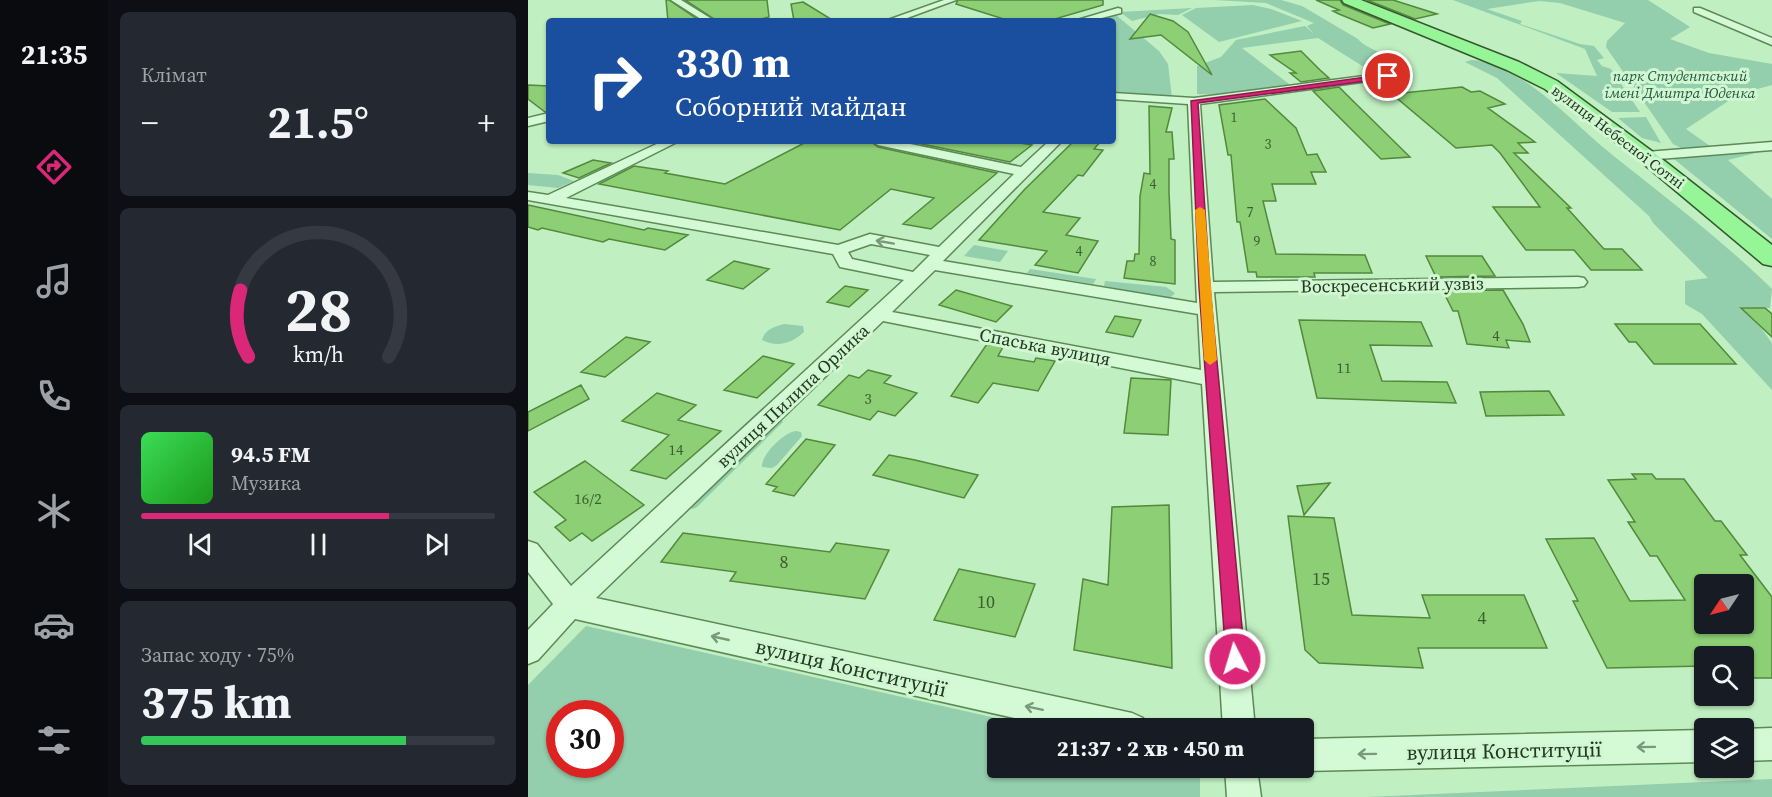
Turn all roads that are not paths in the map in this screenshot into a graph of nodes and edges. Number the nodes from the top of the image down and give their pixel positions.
1 (675, 0) edge
2 (952, 0) edge
3 (1348, 0) edge
4 (1697, 10) dead end
5 (1118, 11) dead end
6 (705, 18) edge
7 (899, 18) edge
8 (1091, 18) edge
9 (1772, 42) edge
10 (1388, 76) dead end
11 (1116, 96) edge
12 (1194, 101) junction
13 (546, 118) edge
14 (528, 122) edge
15 (666, 144) edge
16 (892, 144) edge
17 (1053, 144) edge
18 (1772, 146) edge
19 (1646, 156) junction
20 (1024, 172) junction
21 (528, 196) edge
22 (550, 200) junction
23 (838, 250) junction
24 (1772, 258) edge
25 (930, 265) junction
26 (1578, 282) dead end
27 (1205, 287) junction
28 (1207, 310) junction
29 (879, 315) junction
30 (1212, 379) junction
31 (528, 552) edge
32 (570, 605) junction
33 (528, 650) edge
34 (1082, 718) edge
35 (1239, 718) edge
36 (1772, 744) edge
37 (1754, 745) edge
38 (1694, 746) edge
39 (1314, 755) edge
40 (1242, 778) edge
41 (1244, 797) edge

1 - 6 street
2 - 7 street
3 - 19 main road, вулиця Небесної Сотні
4 - 9 street
5 - 8 street
10 - 12 street
11 - 12 street
12 - 27 street
13 - 14 street
15 - 22 street
16 - 20 street
17 - 20 street, вулиця Пилипа Орлика
18 - 19 street
19 - 24 main road, вулиця Небесної Сотні
20 - 25 street, вулиця Пилипа Орлика
21 - 22 street
22 - 23 street
25 -> 23 street
23 - 25 street
25 - 28 street
25 - 29 street, вулиця Пилипа Орлика
26 - 27 street, Воскресенський узвіз
27 - 28 street
28 - 30 street
29 - 30 street, Спаська вулиця
29 - 32 street, вулиця Пилипа Орлика
30 - 35 street
31 - 32 street
32 - 33 street, вулиця Пилипа Орлика
34 -> 32 street, вулиця Конституції
36 - 37 street
38 -> 39 street, вулиця Конституції
40 - 41 street

